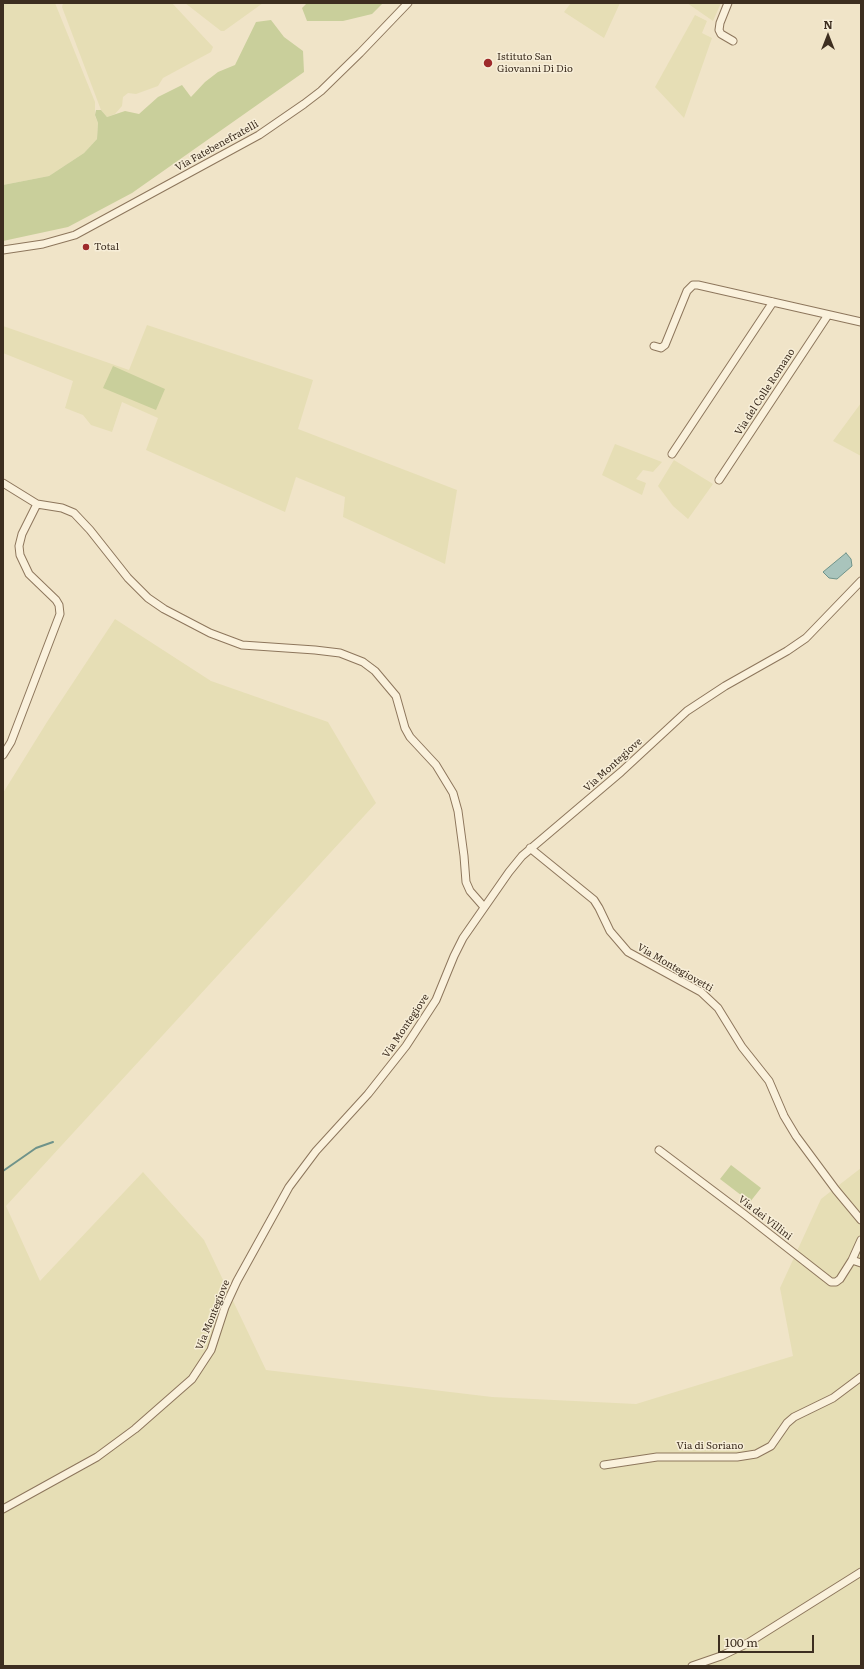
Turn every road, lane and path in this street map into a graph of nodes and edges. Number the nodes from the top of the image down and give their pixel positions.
1 (408, 3) edge
2 (728, 3) edge
3 (733, 42) dead end
4 (3, 250) edge
5 (773, 302) junction
6 (828, 315) junction
7 (861, 322) edge
8 (654, 346) dead end
9 (672, 454) dead end
10 (719, 480) dead end
11 (3, 483) edge
12 (37, 504) junction
13 (861, 581) edge
14 (3, 755) edge
15 (530, 848) junction
16 (484, 907) junction
17 (659, 1150) dead end
18 (861, 1220) edge
19 (861, 1240) edge
20 (852, 1260) junction
21 (861, 1263) edge
22 (861, 1377) edge
23 (604, 1465) dead end
24 (3, 1509) edge
25 (861, 1572) edge
26 (692, 1666) edge

1 - 4 street, Via Fatebenefratelli
2 - 3 street
5 - 6 street
5 - 8 street
5 - 9 street
6 - 7 street
6 - 10 street, Via del Colle Romano
11 - 12 street
12 - 14 street
12 - 16 street
13 - 15 street, Via Montegiove
15 - 16 street, Via Montegiove
15 - 18 street, Via Montegiovetti
16 - 24 street, Via Montegiove
17 - 20 street, Via dei Villini
19 - 20 street
20 - 21 street
22 - 23 street, Via di Soriano
25 - 26 street

